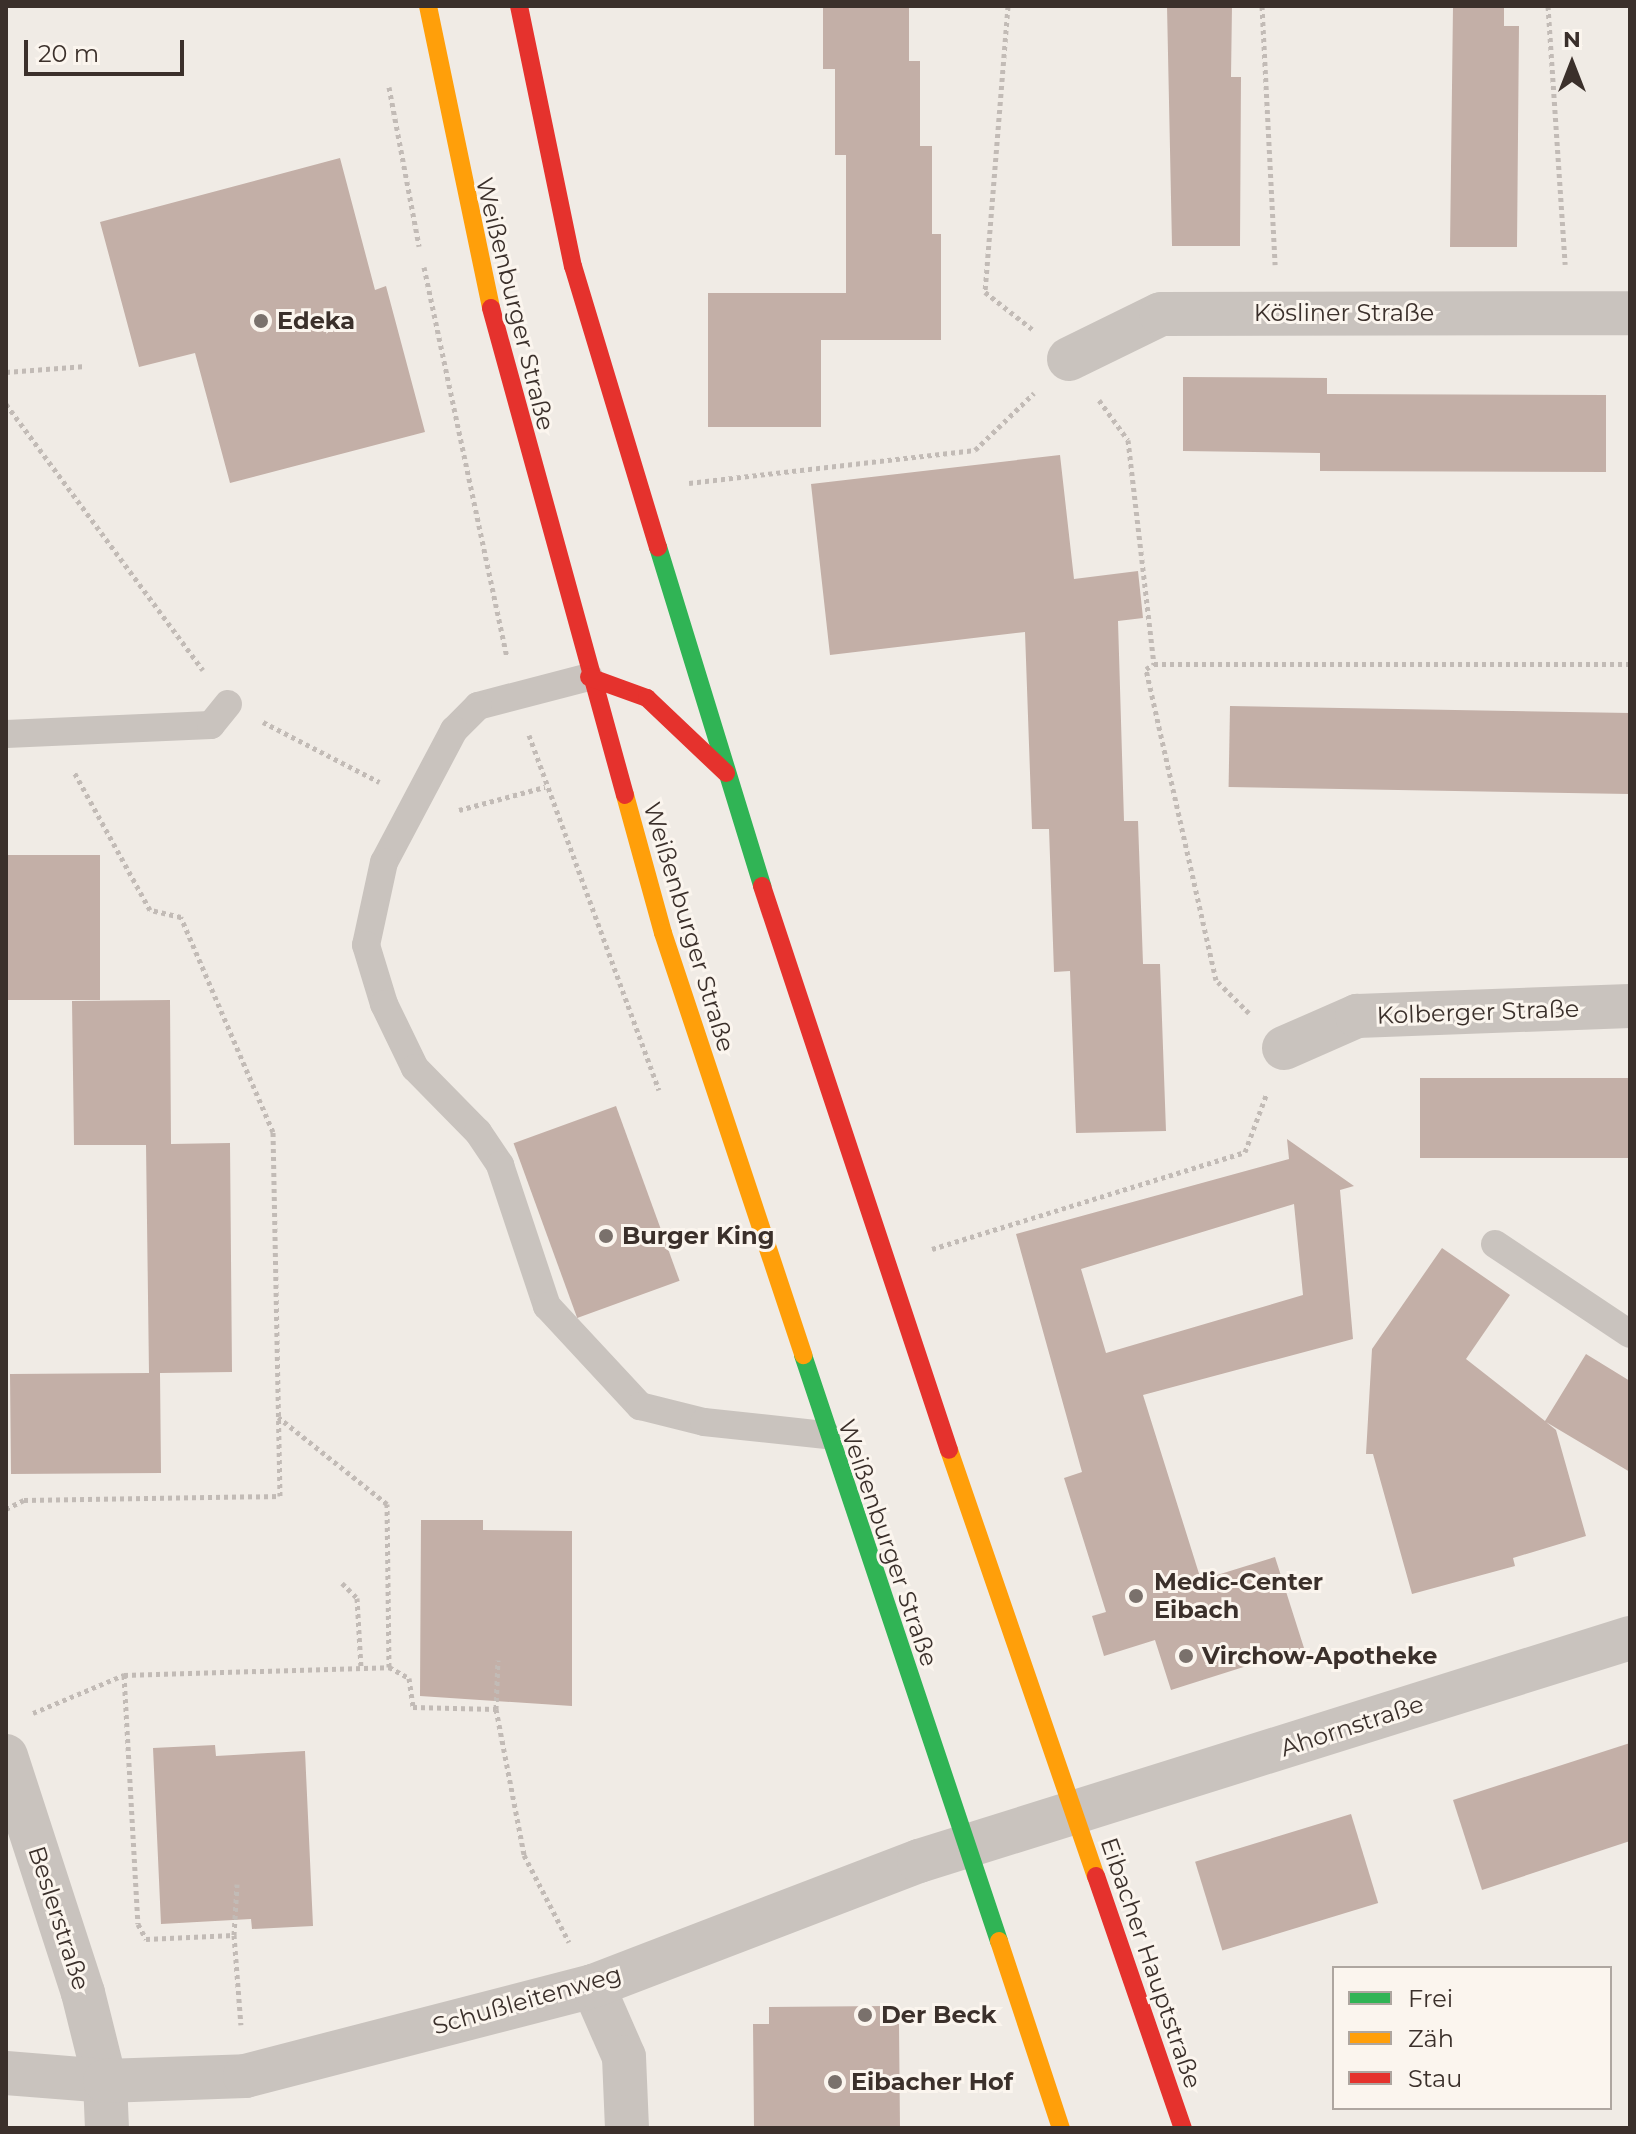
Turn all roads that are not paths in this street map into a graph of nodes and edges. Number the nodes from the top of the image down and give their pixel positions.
1 (428, 6) edge
2 (519, 6) edge
3 (1630, 313) edge
4 (1069, 359) road end
5 (589, 677) junction
6 (228, 704) road end
7 (6, 734) edge
8 (726, 773) junction
9 (1630, 1006) edge
10 (1284, 1048) road end
11 (1495, 1244) dead end
12 (1630, 1334) edge
13 (826, 1435) junction
14 (1630, 1638) edge
15 (13, 1737) edge
16 (1074, 1814) junction
17 (965, 1845) junction
18 (593, 1986) junction
19 (6, 2073) edge
20 (105, 2081) junction
21 (107, 2128) edge
22 (627, 2128) edge
23 (1061, 2128) edge
24 (1183, 2128) edge

1 - 5 main road, Weißenburger Straße
2 - 8 main road
3 - 4 street, Kösliner Straße
5 - 8 main road
5 - 13 main road, Weißenburger Straße
5 - 13 lane
6 - 7 lane
8 - 16 main road
9 - 10 street, Kolberger Straße
11 - 12 lane
13 - 17 main road, Weißenburger Straße
14 - 16 street, Ahornstraße
15 - 20 street, Beslerstraße
16 - 17 street, Schußleitenweg
16 - 24 main road, Eibacher Hauptstraße
17 - 18 street, Schußleitenweg
17 - 23 main road
18 - 20 street, Schußleitenweg
18 - 22 street
19 - 20 street, Schußleitenweg
20 - 21 street, Beslerstraße

